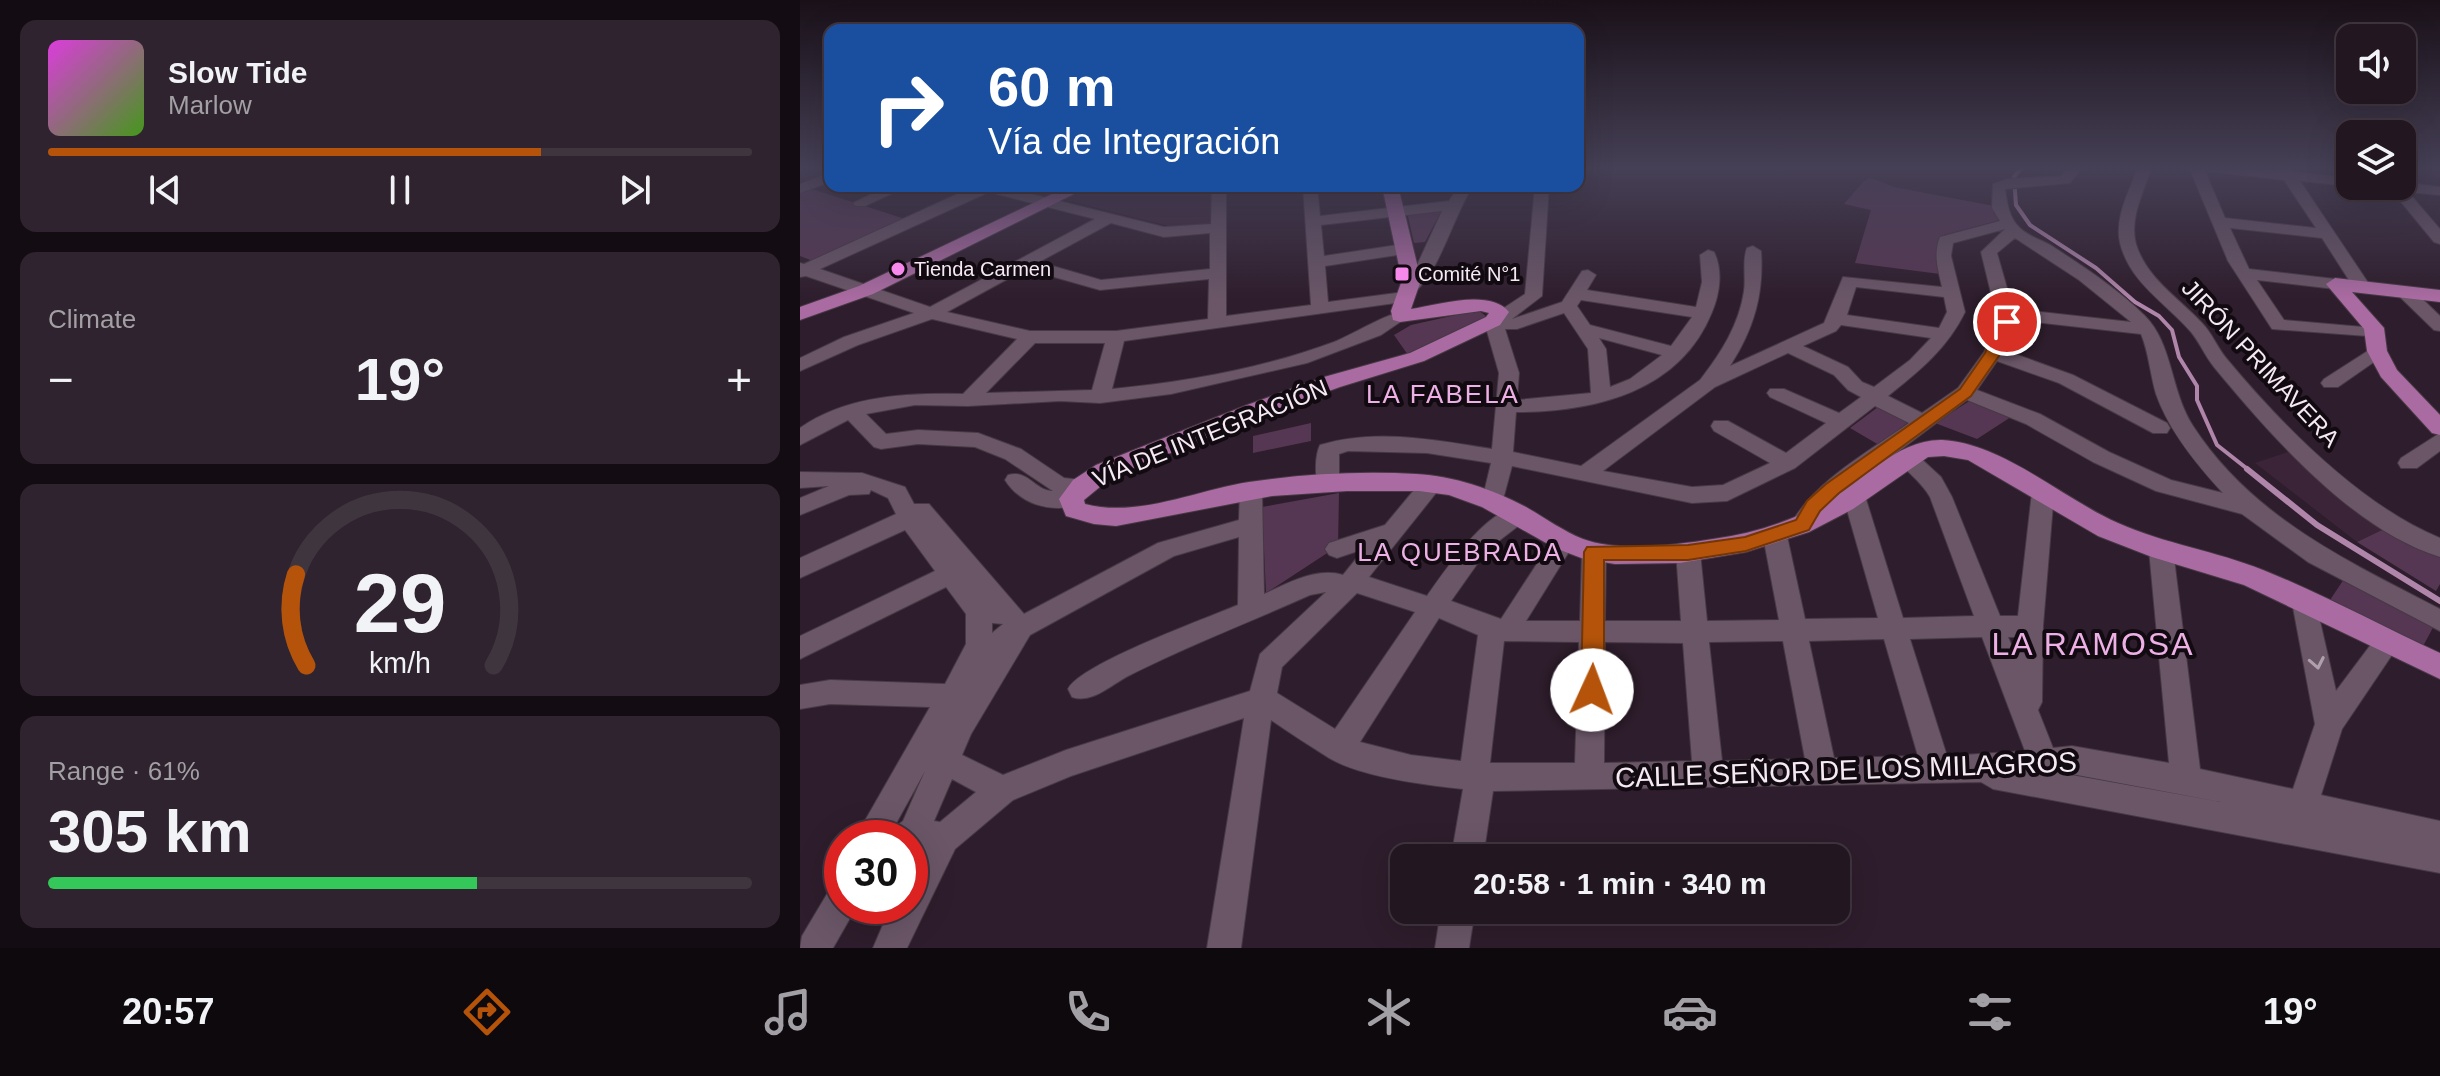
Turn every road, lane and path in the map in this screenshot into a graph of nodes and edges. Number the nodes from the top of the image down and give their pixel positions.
1 (931, 211) edge
2 (1029, 211) edge
3 (1081, 211) edge
4 (1218, 211) edge
5 (1312, 211) edge
6 (1387, 211) edge
7 (1396, 211) edge
8 (1450, 211) edge
9 (1540, 211) edge
10 (2004, 211) edge
11 (2131, 211) edge
12 (2215, 211) edge
13 (2311, 211) edge
14 (2416, 211) edge
15 (1109, 218) junction
16 (1313, 221) junction
17 (2220, 222) junction
18 (2011, 227) junction
19 (1218, 228) junction
20 (2325, 234) junction
21 (2440, 239) edge
22 (1404, 249) junction
23 (1753, 251) dead end
24 (1708, 255) dead end
25 (1316, 262) junction
26 (1024, 263) junction
27 (802, 270) edge
28 (1217, 273) junction
29 (2244, 273) junction
30 (1588, 275) dead end
31 (2335, 284) junction
32 (2362, 287) junction
33 (866, 290) junction
34 (2405, 292) junction
35 (1952, 293) junction
36 (2440, 296) edge
37 (1405, 300) junction
38 (1573, 300) junction
39 (806, 310) edge
40 (1320, 310) junction
41 (931, 313) junction
42 (1487, 313) junction
43 (1703, 313) junction
44 (2006, 314) junction
45 (1837, 319) junction
46 (1217, 324) junction
47 (2440, 326) edge
48 (1585, 329) junction
49 (2147, 329) junction
50 (1945, 334) junction
51 (1030, 337) junction
52 (1116, 337) junction
53 (2376, 342) junction
54 (1787, 346) junction
55 (1676, 353) junction
56 (1993, 353) junction
57 (800, 365) edge
58 (2331, 383) dead end
59 (1707, 384) junction
60 (1965, 392) junction
61 (1777, 393) dead end
62 (1875, 396) junction
63 (1100, 397) junction
64 (1601, 398) junction
65 (968, 400) junction
66 (1507, 406) junction
67 (853, 413) junction
68 (1840, 422) junction
69 (1923, 422) junction
70 (1721, 426) dead end
71 (2160, 428) dead end
72 (2440, 428) edge
73 (800, 438) edge
74 (2440, 440) edge
75 (1907, 458) junction
76 (1502, 460) junction
77 (1787, 463) junction
78 (2409, 463) dead end
79 (1585, 474) junction
80 (800, 480) edge
81 (1016, 480) dead end
82 (1432, 483) junction
83 (1328, 484) junction
84 (1251, 490) junction
85 (1077, 492) junction
86 (2043, 492) junction
87 (897, 493) junction
88 (1854, 496) junction
89 (1493, 501) junction
90 (800, 507) edge
91 (2250, 508) junction
92 (1518, 514) junction
93 (909, 518) junction
94 (1802, 525) junction
95 (1250, 526) junction
96 (1392, 531) junction
97 (1775, 536) junction
98 (1563, 542) junction
99 (2434, 543) edge
100 (1337, 549) dead end
101 (2161, 550) junction
102 (1594, 552) junction
103 (1688, 552) junction
104 (800, 569) edge
105 (952, 573) junction
106 (1350, 584) junction
107 (2305, 602) junction
108 (1434, 605) junction
109 (1251, 609) junction
110 (979, 612) junction
111 (2440, 621) edge
112 (1016, 622) junction
113 (1992, 625) junction
114 (2030, 626) junction
115 (1894, 627) junction
116 (1794, 629) junction
117 (1501, 630) junction
118 (1695, 632) junction
119 (1595, 633) junction
120 (2387, 643) junction
121 (800, 648) edge
122 (2440, 667) edge
123 (1082, 689) dead end
124 (953, 696) junction
125 (800, 697) edge
126 (1263, 699) junction
127 (2329, 724) junction
128 (1339, 748) junction
129 (2041, 754) junction
130 (945, 761) junction
131 (1936, 769) junction
132 (1973, 769) junction
133 (1822, 771) junction
134 (1708, 774) junction
135 (1474, 777) junction
136 (1589, 777) junction
137 (2186, 780) junction
138 (1002, 790) junction
139 (2302, 807) junction
140 (881, 820) edge
141 (926, 820) edge
142 (928, 832) edge
143 (2440, 836) edge
144 (1469, 844) edge
145 (2440, 857) edge
146 (828, 924) edge
147 (900, 924) edge
148 (1456, 924) edge
149 (814, 948) edge
150 (890, 948) edge
151 (1224, 948) edge
152 (1452, 948) edge

1 - 27 street
2 - 33 main road
3 - 15 street
4 - 19 street
5 - 16 street
6 - 16 street
7 - 22 main road
8 - 37 street
9 - 42 street
10 - 18 street
11 - 99 street, JIRÓN PRIMAVERA
12 - 17 street
13 - 20 street
14 - 21 street
15 - 19 street
15 - 26 street
16 - 25 street
17 - 20 street
17 - 29 street
18 - 35 street
18 - 44 street
18 - 49 street
19 - 28 street
20 - 32 street
22 - 25 street
22 - 37 main road
23 - 59 street
24 - 43 street
25 - 40 street
26 - 28 street
26 - 41 street
27 - 33 street
28 - 46 street
29 - 31 street
29 - 53 street
30 - 38 street
31 - 32 main road
31 - 53 main road
32 - 34 main road
33 - 39 main road
33 - 41 street
34 - 36 main road
34 - 47 street
35 - 45 street
35 - 50 street
37 - 40 street
37 - 42 main road
37 - 63 street
38 - 42 street
38 - 43 street
38 - 48 street
40 - 46 street
41 - 51 street
41 - 57 street
42 - 66 street
42 - 85 main road, VÍA DE INTEGRACIÓN
43 - 55 street
44 - 49 street
44 - 56 street
45 - 50 street
45 - 54 street
46 - 52 street
48 - 55 street
48 - 64 street
49 - 91 street
50 - 62 street
51 - 52 street
51 - 65 street
52 - 63 street
53 - 58 street
53 - 72 main road
54 - 59 street
54 - 62 street
55 - 64 street
56 - 60 street
56 - 71 street
59 - 79 street
60 - 69 street
60 - 91 street
61 - 68 street
62 - 68 street
62 - 69 street
63 - 65 street
64 - 66 street
65 - 67 street
66 - 76 street
67 - 73 street
67 - 85 street
68 - 77 street
69 - 94 street
70 - 77 street
74 - 78 street
75 - 86 main road
75 - 88 main road, VÍA DE INTEGRACIÓN
75 - 113 street
76 - 79 street
76 - 83 street
76 - 89 street
77 - 79 street
80 - 87 street
81 - 85 street
82 - 83 main road, VÍA DE INTEGRACIÓN
82 - 89 main road, VÍA DE INTEGRACIÓN
82 - 96 street
83 - 84 main road, VÍA DE INTEGRACIÓN
84 - 85 main road, VÍA DE INTEGRACIÓN
84 - 95 street
86 - 101 main road
86 - 114 street
87 - 93 street
87 - 112 street
88 - 94 main road, VÍA DE INTEGRACIÓN
88 - 115 street
89 - 92 main road, VÍA DE INTEGRACIÓN
90 - 93 street
91 - 111 street
92 - 98 main road, VÍA DE INTEGRACIÓN
92 - 108 street
93 - 104 street
93 - 105 street
94 - 97 main road, VÍA DE INTEGRACIÓN
95 - 109 street
95 - 112 street
96 - 100 street
96 - 106 street
97 - 103 main road, VÍA DE INTEGRACIÓN
97 - 116 street
98 - 102 main road, VÍA DE INTEGRACIÓN
98 - 117 street
101 - 107 main road
101 - 137 street
102 - 103 main road, VÍA DE INTEGRACIÓN
102 - 119 street
103 - 118 street
105 - 110 street
105 - 121 street
106 - 108 street
106 - 109 street
106 - 126 street
107 - 120 main road
107 -> 127 street
108 - 117 street
108 - 128 street
109 - 123 street
110 - 112 street
110 - 124 street
112 - 124 street
112 - 130 street
113 - 114 street
113 - 115 street
113 - 129 street
114 - 129 street
115 - 116 street
115 - 131 street
116 - 118 street
116 - 133 street
117 - 119 street
117 - 135 street
118 - 119 street
118 - 134 street
119 - 136 street
120 - 122 main road
120 - 127 street
124 - 125 street
124 - 140 street
126 - 128 street, CALLE SEÑOR DE LOS MILAGROS
126 - 138 street
126 - 151 street
127 - 139 street
128 - 135 street, CALLE SEÑOR DE LOS MILAGROS
129 - 132 street, CALLE SEÑOR DE LOS MILAGROS
129 - 137 street, CALLE SEÑOR DE LOS MILAGROS
130 - 138 street
130 - 141 street
131 - 132 street, CALLE SEÑOR DE LOS MILAGROS
131 - 133 street, CALLE SEÑOR DE LOS MILAGROS
132 - 145 street
133 - 134 street, CALLE SEÑOR DE LOS MILAGROS
134 - 136 street, CALLE SEÑOR DE LOS MILAGROS
135 - 136 street, CALLE SEÑOR DE LOS MILAGROS
135 - 144 street
137 - 139 street, CALLE SEÑOR DE LOS MILAGROS
138 - 142 street
139 - 143 street, CALLE SEÑOR DE LOS MILAGROS
146 - 149 street
147 - 150 street
148 - 152 street

